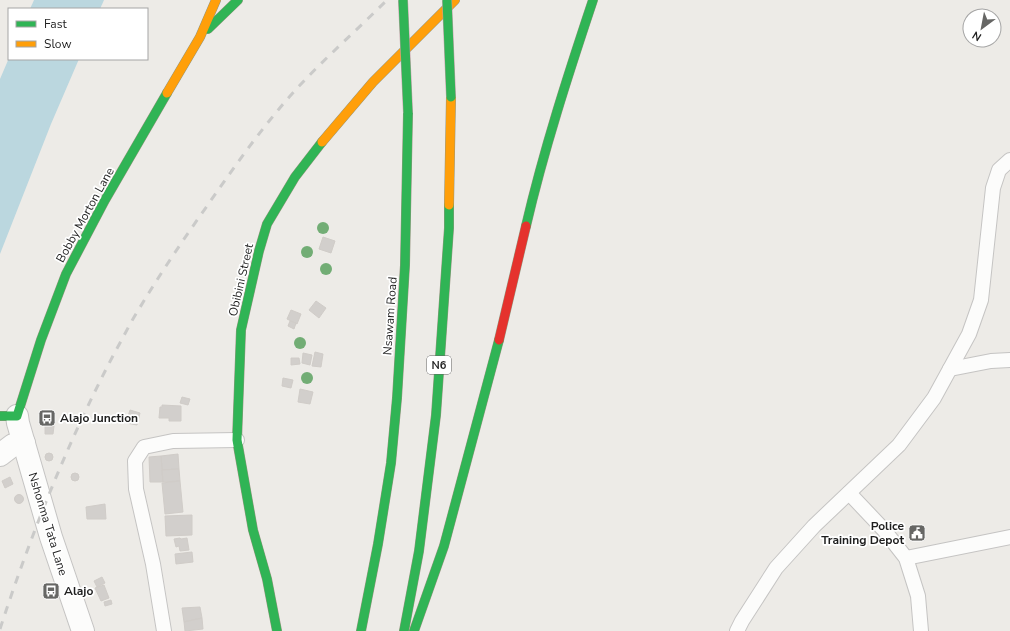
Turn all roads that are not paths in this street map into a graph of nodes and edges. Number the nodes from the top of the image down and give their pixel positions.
1 (216, 0) edge
2 (238, 0) edge
3 (403, 0) edge
4 (447, 0) edge
5 (455, 0) edge
6 (593, 0) edge
7 (200, 37) junction
8 (1010, 160) edge
9 (1010, 360) edge
10 (950, 369) junction
11 (9, 416) edge
12 (237, 440) junction
13 (24, 443) junction
14 (0, 455) edge
15 (849, 493) junction
16 (1010, 537) edge
17 (906, 558) junction
18 (83, 631) edge
19 (164, 631) edge
20 (277, 631) edge
21 (361, 631) edge
22 (404, 631) edge
23 (414, 631) edge
24 (737, 631) edge
25 (921, 631) edge

1 - 7 main road, Bobby Morton Lane
2 - 7 main road, Bobby Morton Lane
3 - 21 main road, Nsawam Road, bridge
4 - 22 main road, N6, bridge
5 - 12 main road, Obibini Street
6 - 23 main road
7 - 11 main road, Bobby Morton Lane
8 - 10 lane
9 - 10 lane
10 - 15 lane
11 - 13 street, Nshonma Tata Lane
12 - 19 lane
12 - 20 main road, Obibini Street
13 - 14 street
13 - 18 street, Nshonma Tata Lane
15 - 17 lane
15 - 24 lane
16 - 17 lane
17 - 25 lane

